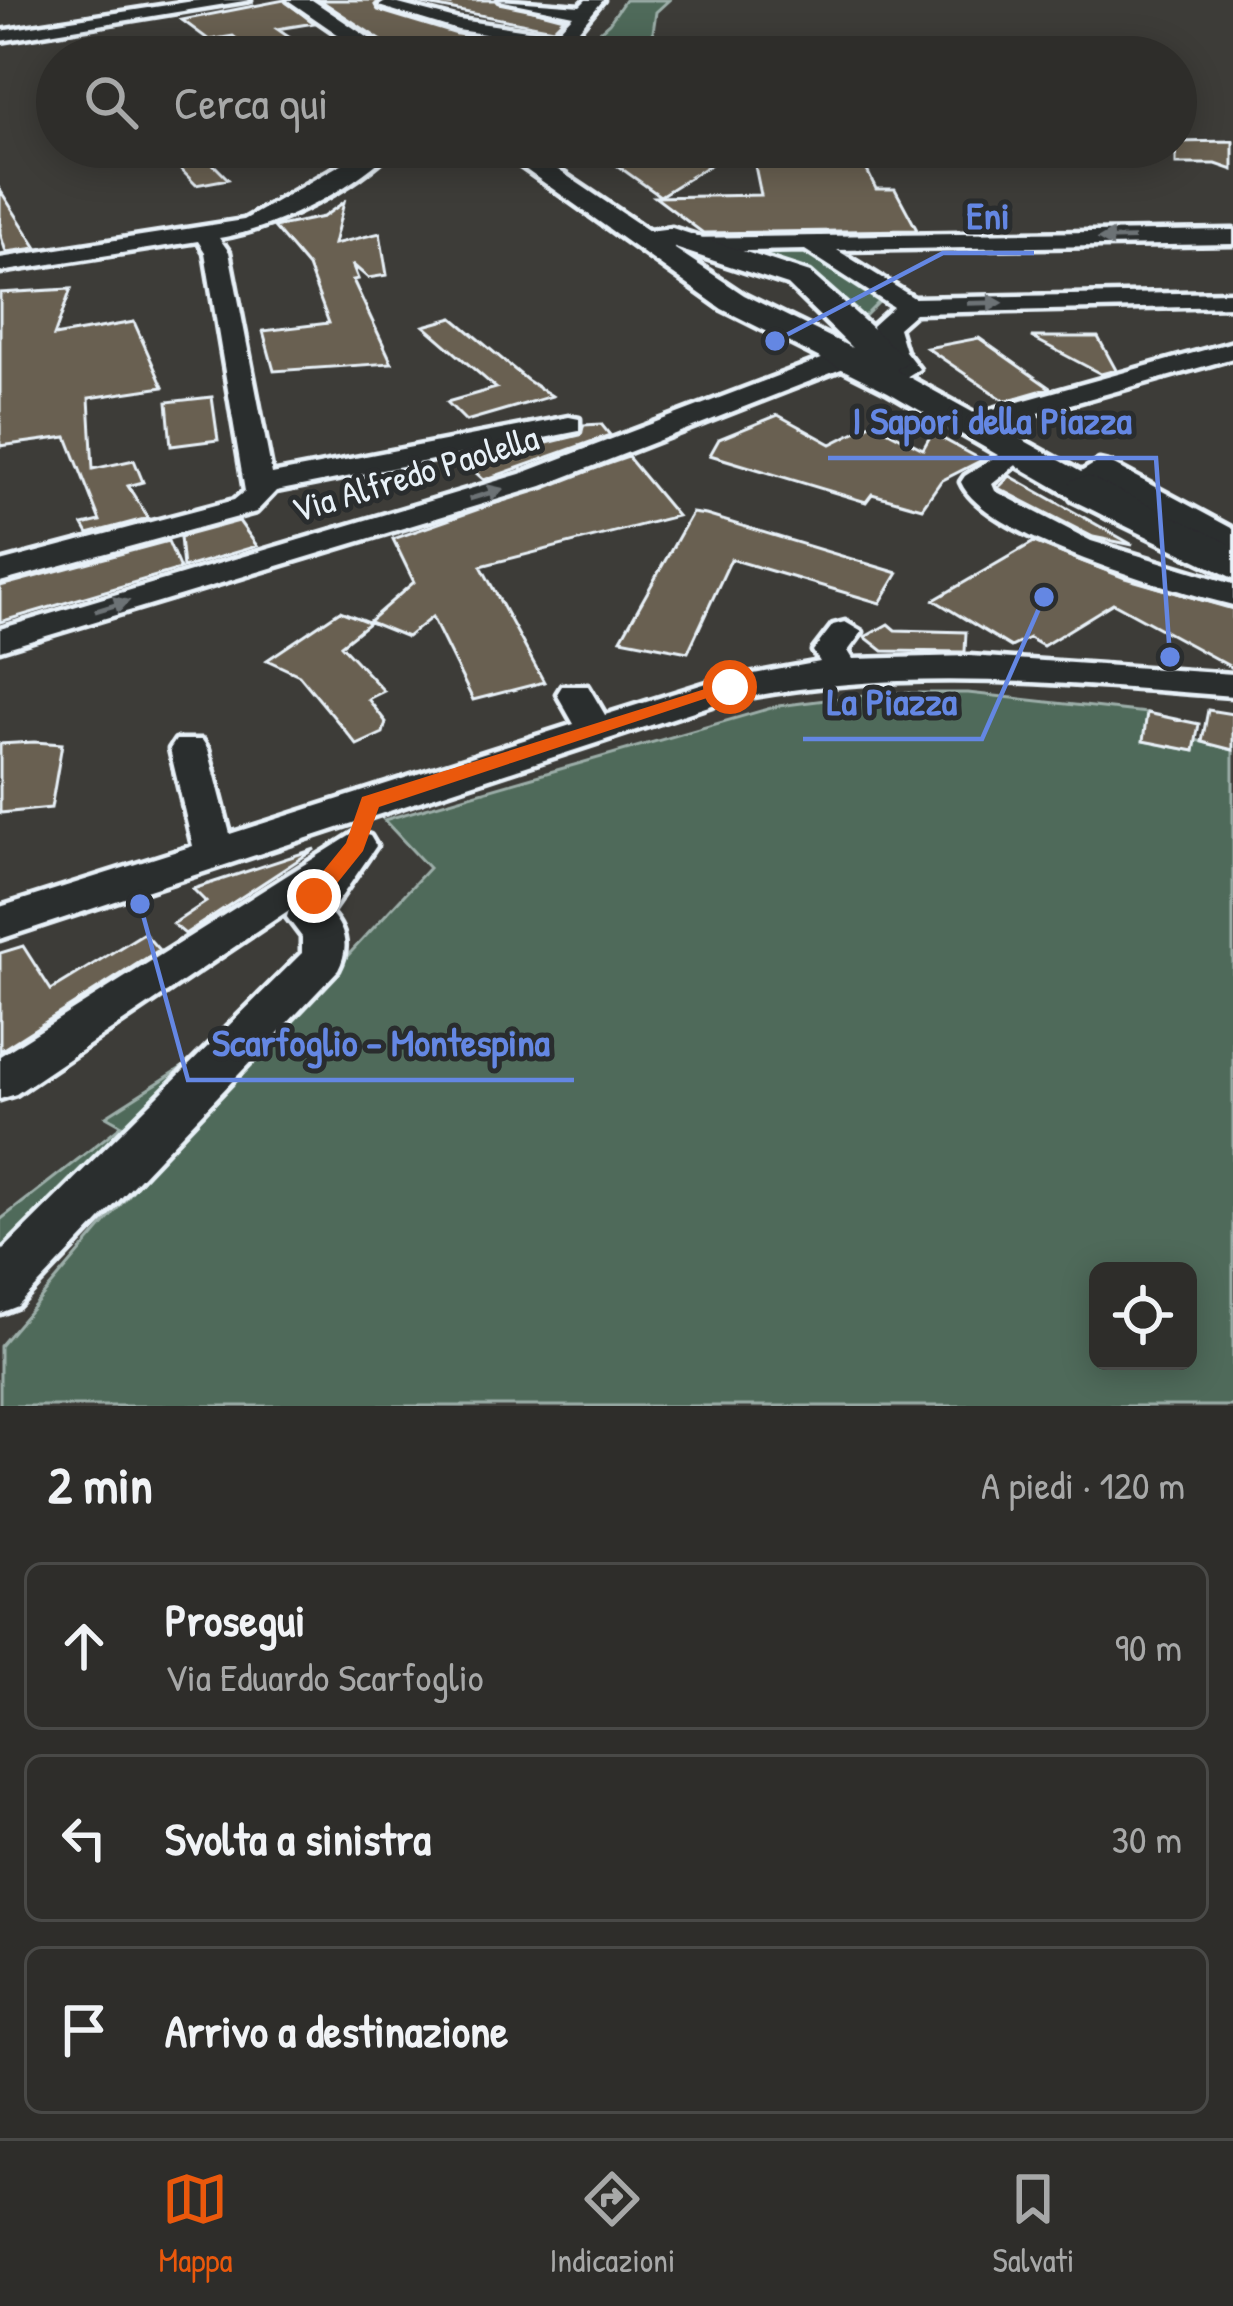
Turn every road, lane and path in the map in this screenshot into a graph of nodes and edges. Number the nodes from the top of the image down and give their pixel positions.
1 (126, 0) edge
2 (242, 0) edge
3 (288, 0) edge
4 (298, 0) edge
5 (428, 0) edge
6 (507, 0) edge
7 (387, 5) dead end
8 (183, 10) junction
9 (584, 12) edge
10 (0, 36) edge
11 (341, 36) edge
12 (354, 36) edge
13 (531, 36) edge
14 (562, 36) edge
15 (351, 168) edge
16 (541, 168) edge
17 (560, 168) edge
18 (206, 235) junction
19 (1231, 240) edge
20 (810, 243) junction
21 (697, 263) junction
22 (0, 265) edge
23 (1233, 298) edge
24 (905, 308) junction
25 (763, 318) junction
26 (848, 344) junction
27 (1233, 350) edge
28 (906, 369) junction
29 (996, 417) junction
30 (569, 425) dead end
31 (1018, 451) junction
32 (262, 485) junction
33 (1088, 490) junction
34 (1233, 545) edge
35 (1233, 564) edge
36 (0, 572) edge
37 (1233, 576) edge
38 (1233, 595) edge
39 (0, 640) edge
40 (1233, 685) edge
41 (575, 694) dead end
42 (595, 730) junction
43 (189, 748) dead end
44 (363, 824) junction
45 (214, 853) junction
46 (0, 922) edge
47 (0, 1080) edge
48 (0, 1289) edge

1 - 8 street
2 - 8 street
3 - 11 main road
4 - 12 main road
5 - 9 street
6 - 9 street
7 - 13 street
8 - 10 street
9 - 14 street
15 - 18 street
16 - 21 main road
17 - 21 main road
18 - 22 street
18 - 32 street
19 -> 20 street
20 - 21 street
20 - 24 street
21 - 25 main road
21 - 26 main road
24 -> 23 street
24 - 26 street, Via Alfredo Paolella
24 - 28 street
25 - 26 main road
25 - 26 main road
26 - 28 main road
26 - 31 main road
39 -> 26 street, Via Alfredo Paolella
27 - 29 street
28 - 29 main road
29 - 34 main road
30 - 32 street
31 - 33 main road
31 - 38 street
32 - 36 street
33 - 35 highway
33 - 37 main road
40 - 42 street
41 - 42 street
42 - 44 street
43 - 45 street
44 - 45 street
44 - 47 street
44 - 48 street
45 - 46 street

